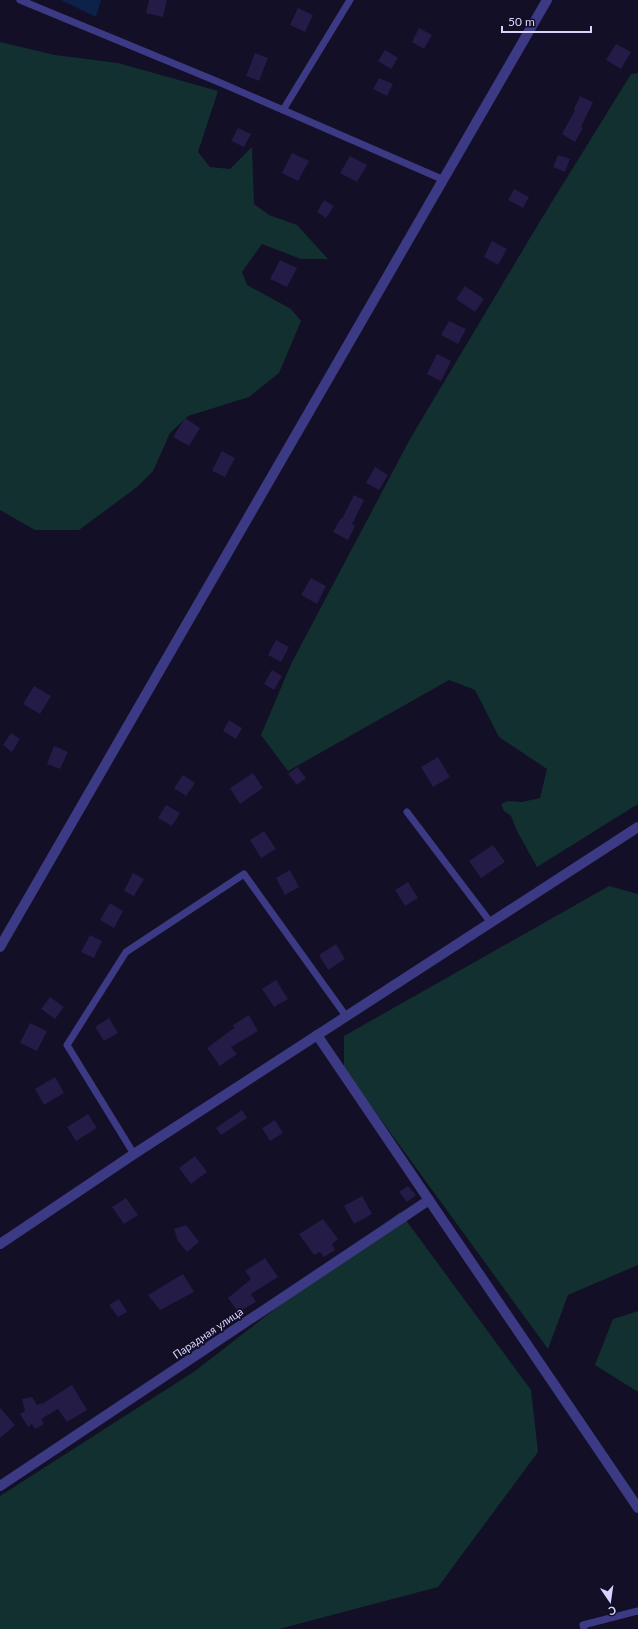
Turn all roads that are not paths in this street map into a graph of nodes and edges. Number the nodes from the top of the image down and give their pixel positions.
1 (20, 0) edge
2 (350, 0) edge
3 (547, 0) edge
4 (283, 110) junction
5 (444, 180) junction
6 (407, 812) dead end
7 (638, 827) edge
8 (491, 923) junction
9 (0, 946) edge
10 (346, 1016) junction
11 (317, 1035) junction
12 (134, 1154) junction
13 (429, 1200) junction
14 (0, 1244) edge
15 (0, 1486) edge
16 (635, 1495) edge
17 (638, 1508) edge
18 (638, 1611) edge
19 (584, 1629) edge

1 - 4 lane
2 - 4 lane
3 - 5 street
4 - 5 lane
5 - 9 street
6 - 8 lane
7 - 8 street
8 - 10 street
10 - 11 street
10 - 12 lane
11 - 12 street
11 - 13 street
12 - 14 street
13 - 15 street, Парадная улица
13 - 16 street
16 - 17 street
18 - 19 lane

